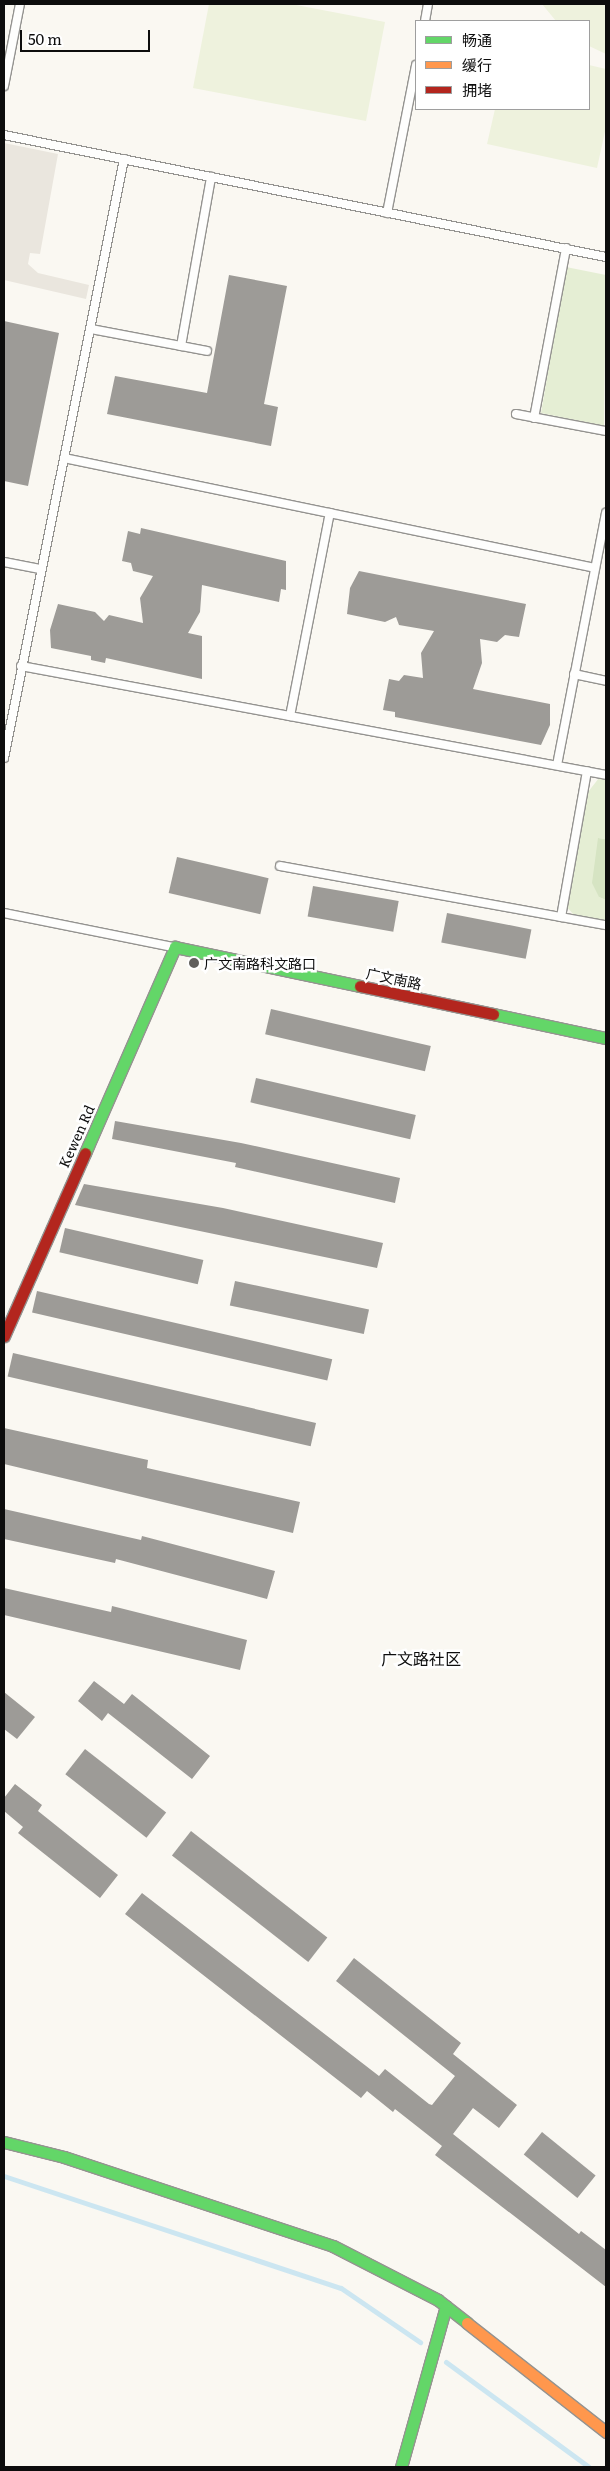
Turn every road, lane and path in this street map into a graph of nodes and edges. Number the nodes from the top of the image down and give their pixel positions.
1 (20, 4) edge
2 (428, 4) edge
3 (425, 20) edge
4 (415, 71) edge
5 (4, 86) edge
6 (4, 135) edge
7 (124, 159) junction
8 (211, 177) junction
9 (387, 213) junction
10 (566, 248) junction
11 (606, 257) edge
12 (91, 329) junction
13 (181, 346) junction
14 (207, 351) dead end
15 (516, 414) dead end
16 (534, 418) junction
17 (606, 432) edge
18 (64, 458) junction
19 (330, 513) junction
20 (606, 513) edge
21 (4, 562) edge
22 (595, 568) junction
23 (41, 569) junction
24 (21, 666) junction
25 (574, 674) junction
26 (606, 681) edge
27 (290, 716) junction
28 (4, 758) edge
29 (556, 765) junction
30 (588, 771) junction
31 (606, 774) edge
32 (280, 866) dead end
33 (4, 913) edge
34 (561, 917) junction
35 (606, 925) edge
36 (175, 948) junction
37 (606, 1038) edge
38 (4, 1336) edge
39 (4, 2142) edge
40 (446, 2306) junction
41 (606, 2432) edge
42 (401, 2467) edge

1 - 5 lane
2 - 3 lane
4 - 9 lane
6 - 7 lane
7 - 8 lane
7 - 12 lane
8 - 9 lane
8 - 13 lane
9 - 10 lane
10 - 11 lane
10 - 16 lane
12 - 13 lane
12 - 18 lane
13 - 14 lane
15 - 16 lane
16 - 17 lane
18 - 19 lane
18 - 23 lane
19 - 22 lane
19 - 27 lane
20 - 22 lane
21 - 23 lane
22 - 25 lane
23 - 24 lane
24 - 27 lane
24 - 28 lane
25 - 26 lane
25 - 29 lane
27 - 29 lane
29 - 30 lane
30 - 31 lane
30 - 34 lane
32 - 34 lane
33 - 36 lane
34 - 35 lane
36 - 37 street, 广文南路
36 - 38 street, Kewen Rd
39 - 40 street
40 - 41 street
40 - 42 street

